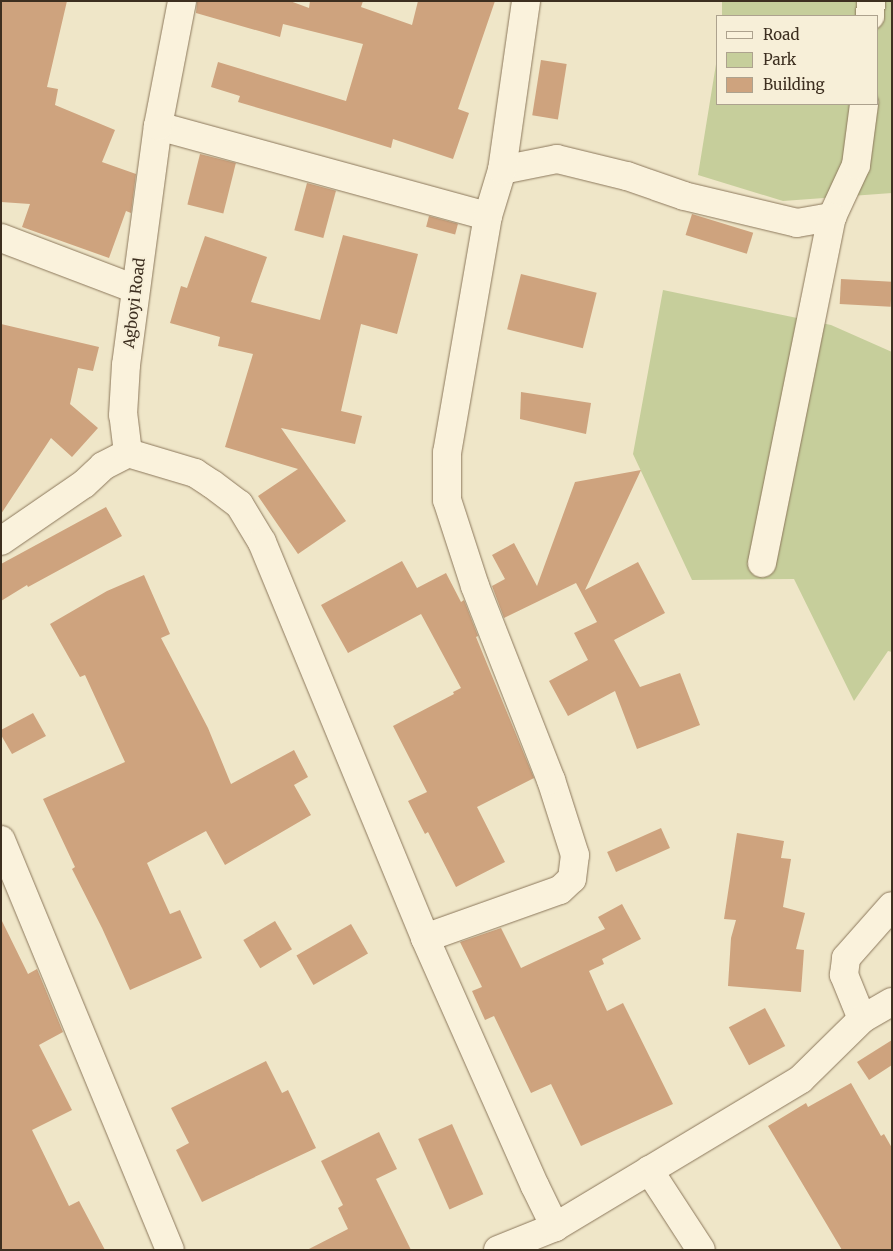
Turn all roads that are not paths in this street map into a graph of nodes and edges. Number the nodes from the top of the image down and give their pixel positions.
1 (182, 1) edge
2 (526, 1) edge
3 (871, 1) edge
4 (870, 15) edge
5 (864, 105) edge
6 (158, 126) junction
7 (502, 170) junction
8 (488, 216) junction
9 (832, 217) junction
10 (1, 238) edge
11 (135, 290) junction
12 (128, 453) junction
13 (1, 541) edge
14 (762, 563) dead end
15 (1, 840) edge
16 (892, 906) edge
17 (425, 938) junction
18 (892, 1002) edge
19 (862, 1019) junction
20 (649, 1170) junction
21 (555, 1227) junction
22 (170, 1250) edge
23 (498, 1250) edge
24 (701, 1250) edge

1 - 6 street, Agboyi Road
2 - 7 street
3 - 4 street
5 - 9 street
6 - 8 street
6 - 11 street, Agboyi Road
7 - 8 street
7 - 9 street
8 - 17 street
9 - 14 street
10 - 11 street
11 - 12 street, Agboyi Road
12 - 13 street
12 - 17 street
15 - 22 street
16 - 19 street
17 - 21 street
18 - 19 street
19 - 20 street
20 - 21 street
20 - 24 street
21 - 23 street

